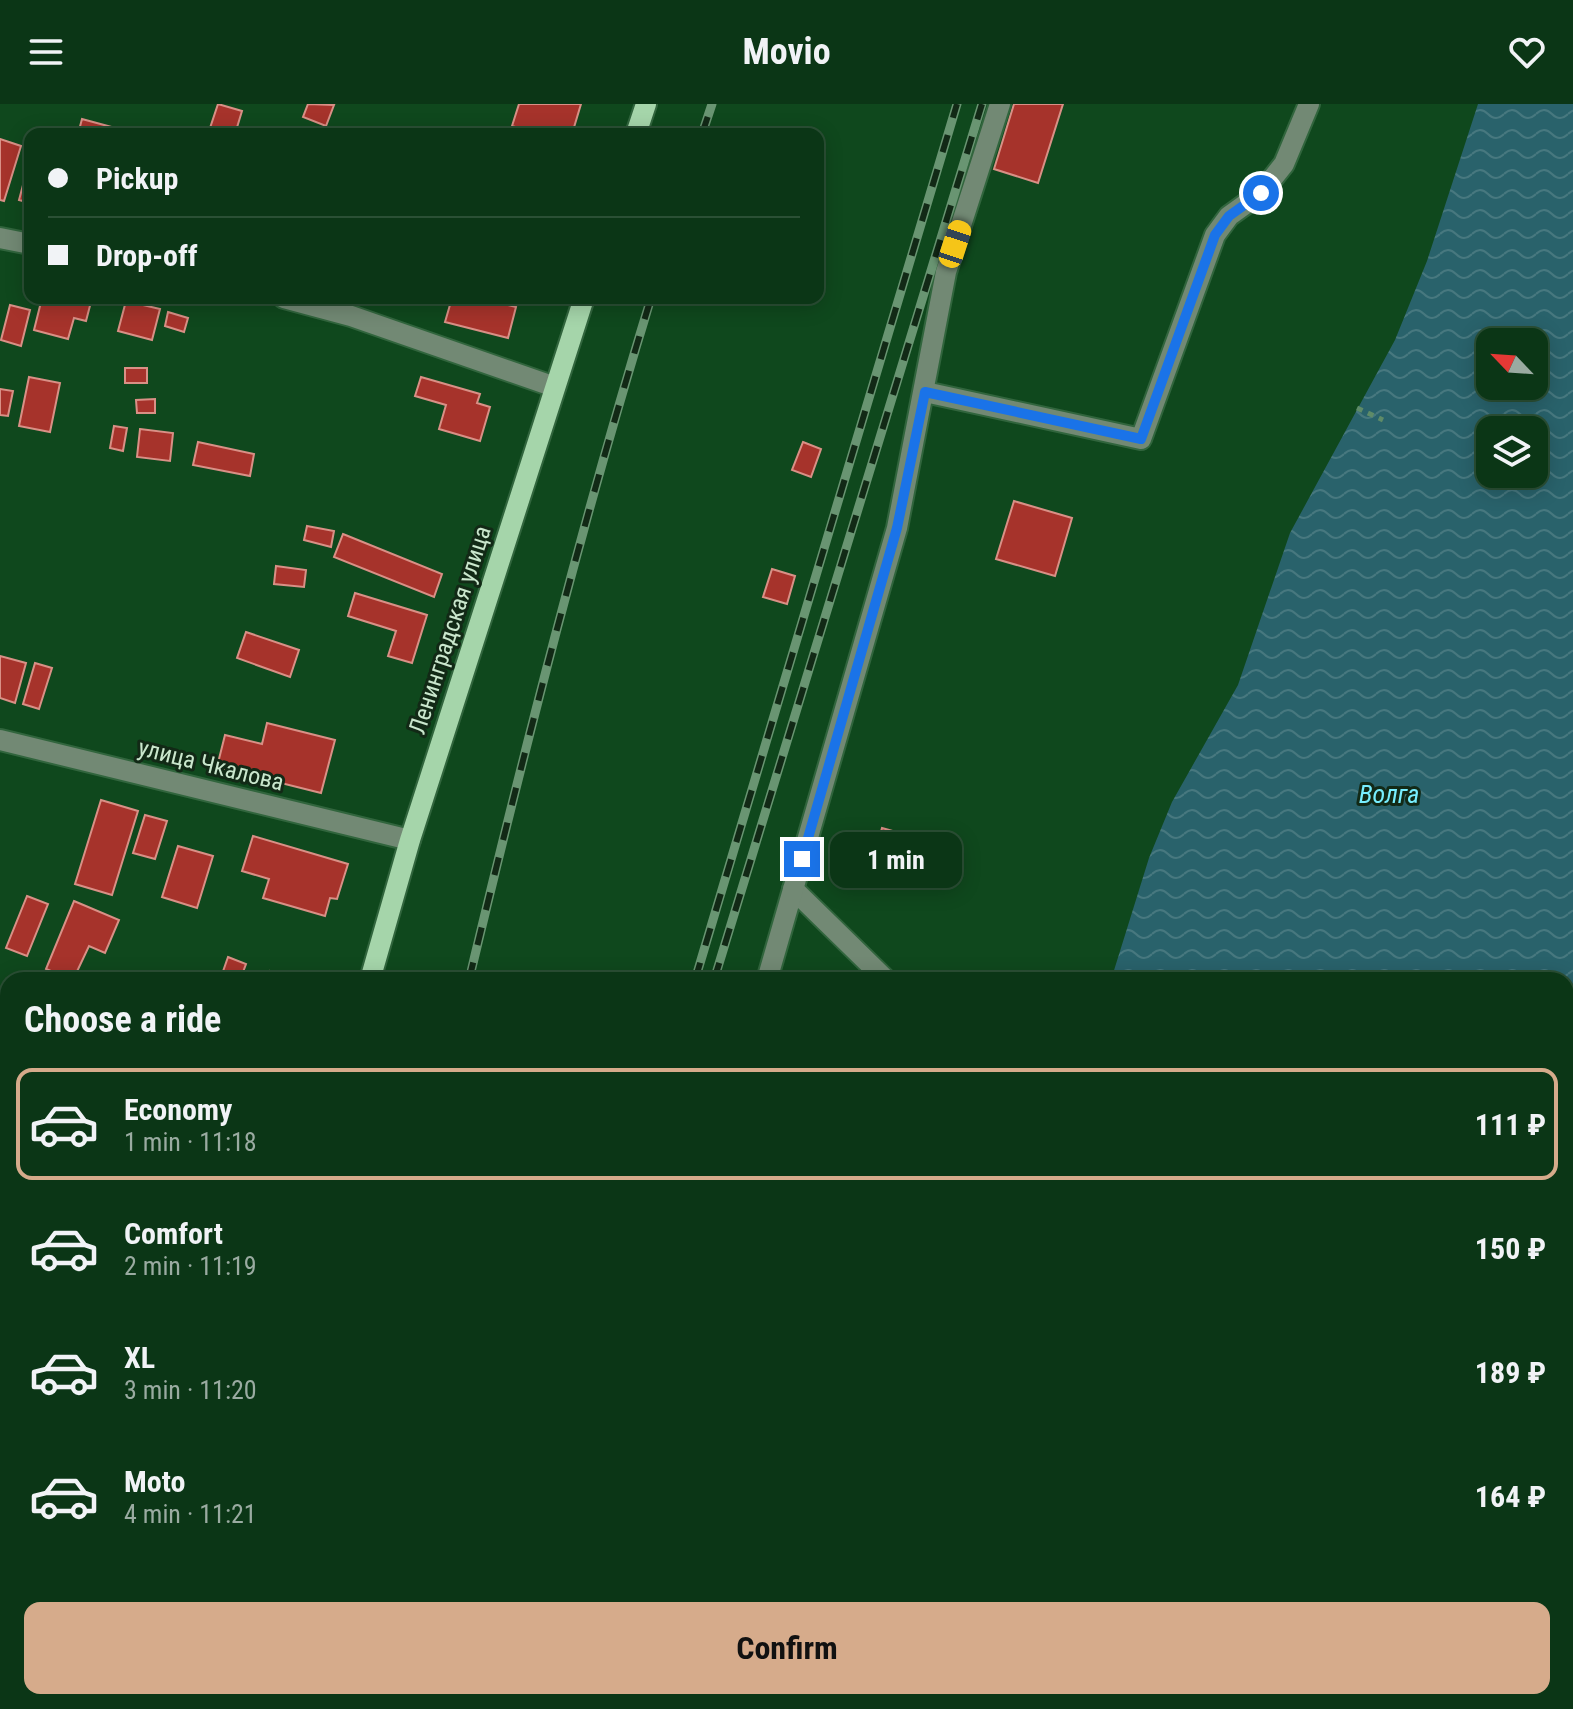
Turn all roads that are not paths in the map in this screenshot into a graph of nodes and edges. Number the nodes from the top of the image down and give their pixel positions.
1 (646, 104) edge
2 (1000, 104) edge
3 (1309, 104) edge
4 (638, 128) edge
5 (0, 238) edge
6 (24, 243) edge
7 (306, 304) edge
8 (582, 304) edge
9 (555, 387) junction
10 (925, 392) junction
11 (0, 740) edge
12 (410, 840) junction
13 (793, 889) junction
14 (372, 972) edge
15 (769, 972) edge
16 (878, 972) edge

1 - 4 main road
2 - 10 street
3 - 10 street
5 - 6 street
7 - 9 street
8 - 9 main road, Ленинградская улица
9 - 12 main road, Ленинградская улица
10 - 13 street
11 - 12 street, улица Чкалова
12 - 14 main road, Ленинградская улица
13 - 15 street
13 - 16 street

